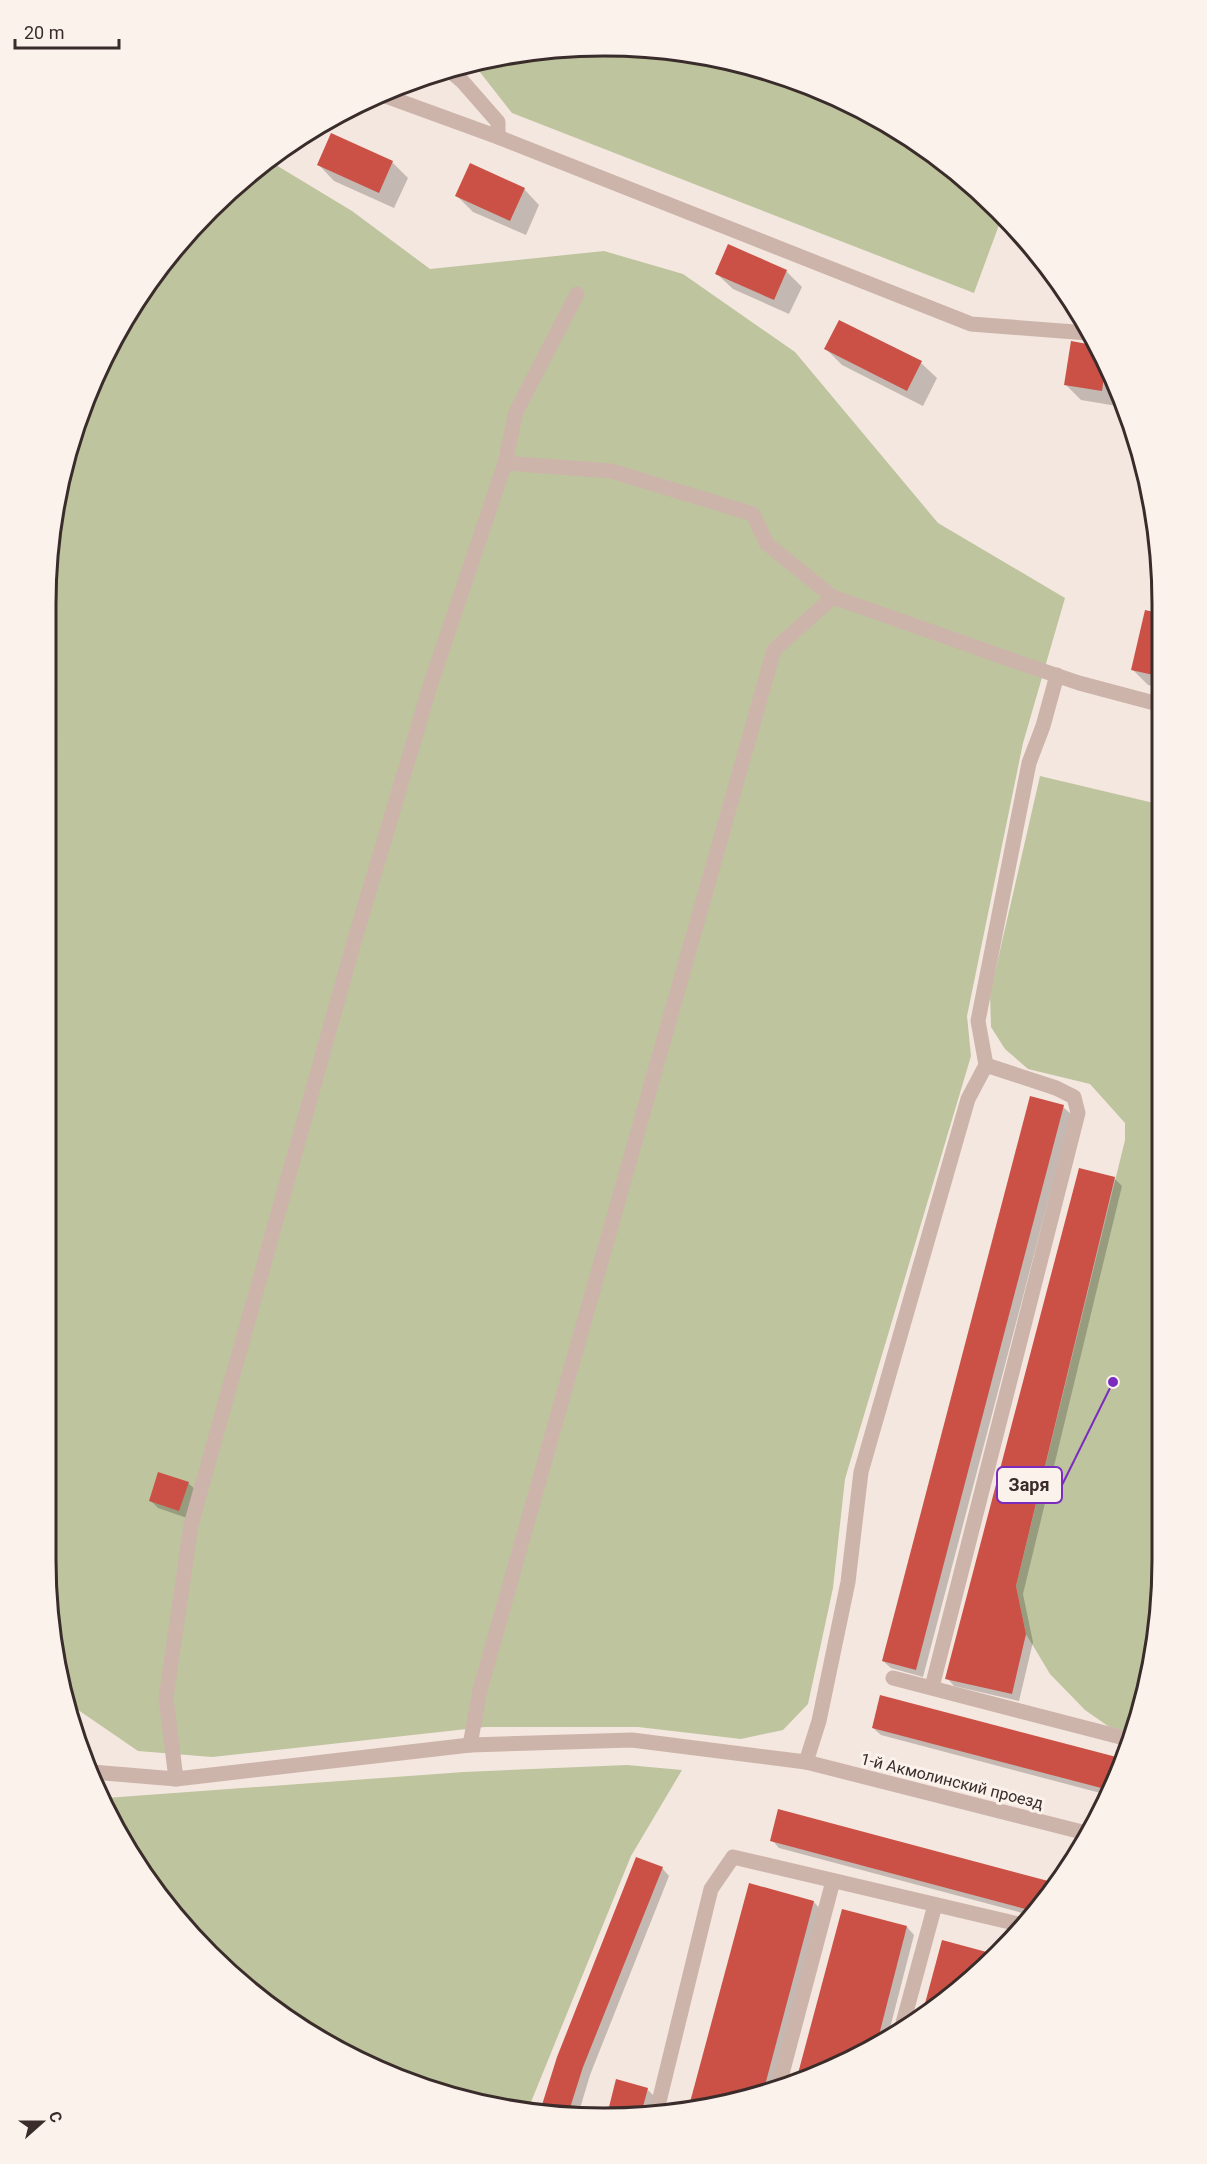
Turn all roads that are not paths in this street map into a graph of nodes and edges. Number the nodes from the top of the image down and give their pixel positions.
1 (456, 76) edge
2 (391, 98) edge
3 (498, 137) junction
4 (577, 294) dead end
5 (1079, 332) edge
6 (505, 464) junction
7 (833, 597) junction
8 (1057, 675) junction
9 (1152, 702) edge
10 (986, 1065) junction
11 (893, 1678) dead end
12 (932, 1687) junction
13 (1122, 1737) edge
14 (470, 1745) junction
15 (806, 1762) junction
16 (98, 1773) edge
17 (176, 1779) junction
18 (1080, 1831) edge
19 (833, 1881) junction
20 (935, 1905) junction
21 (1016, 1922) edge
22 (904, 2018) edge
23 (781, 2079) edge
24 (658, 2105) edge

1 - 3 street
2 - 3 street
3 - 5 street
4 - 6 street
6 - 7 street
6 - 17 street
7 - 8 street
7 - 14 street
8 - 9 street
8 - 10 street
10 - 12 street
10 - 15 street
11 - 12 street
12 - 13 street
14 - 15 street, 1-й Акмолинский проезд
14 - 17 street, 1-й Акмолинский проезд
15 - 18 street, 1-й Акмолинский проезд
16 - 17 street, 1-й Акмолинский проезд
19 - 20 street
19 - 23 street
19 - 24 street
20 - 21 street
20 - 22 street

